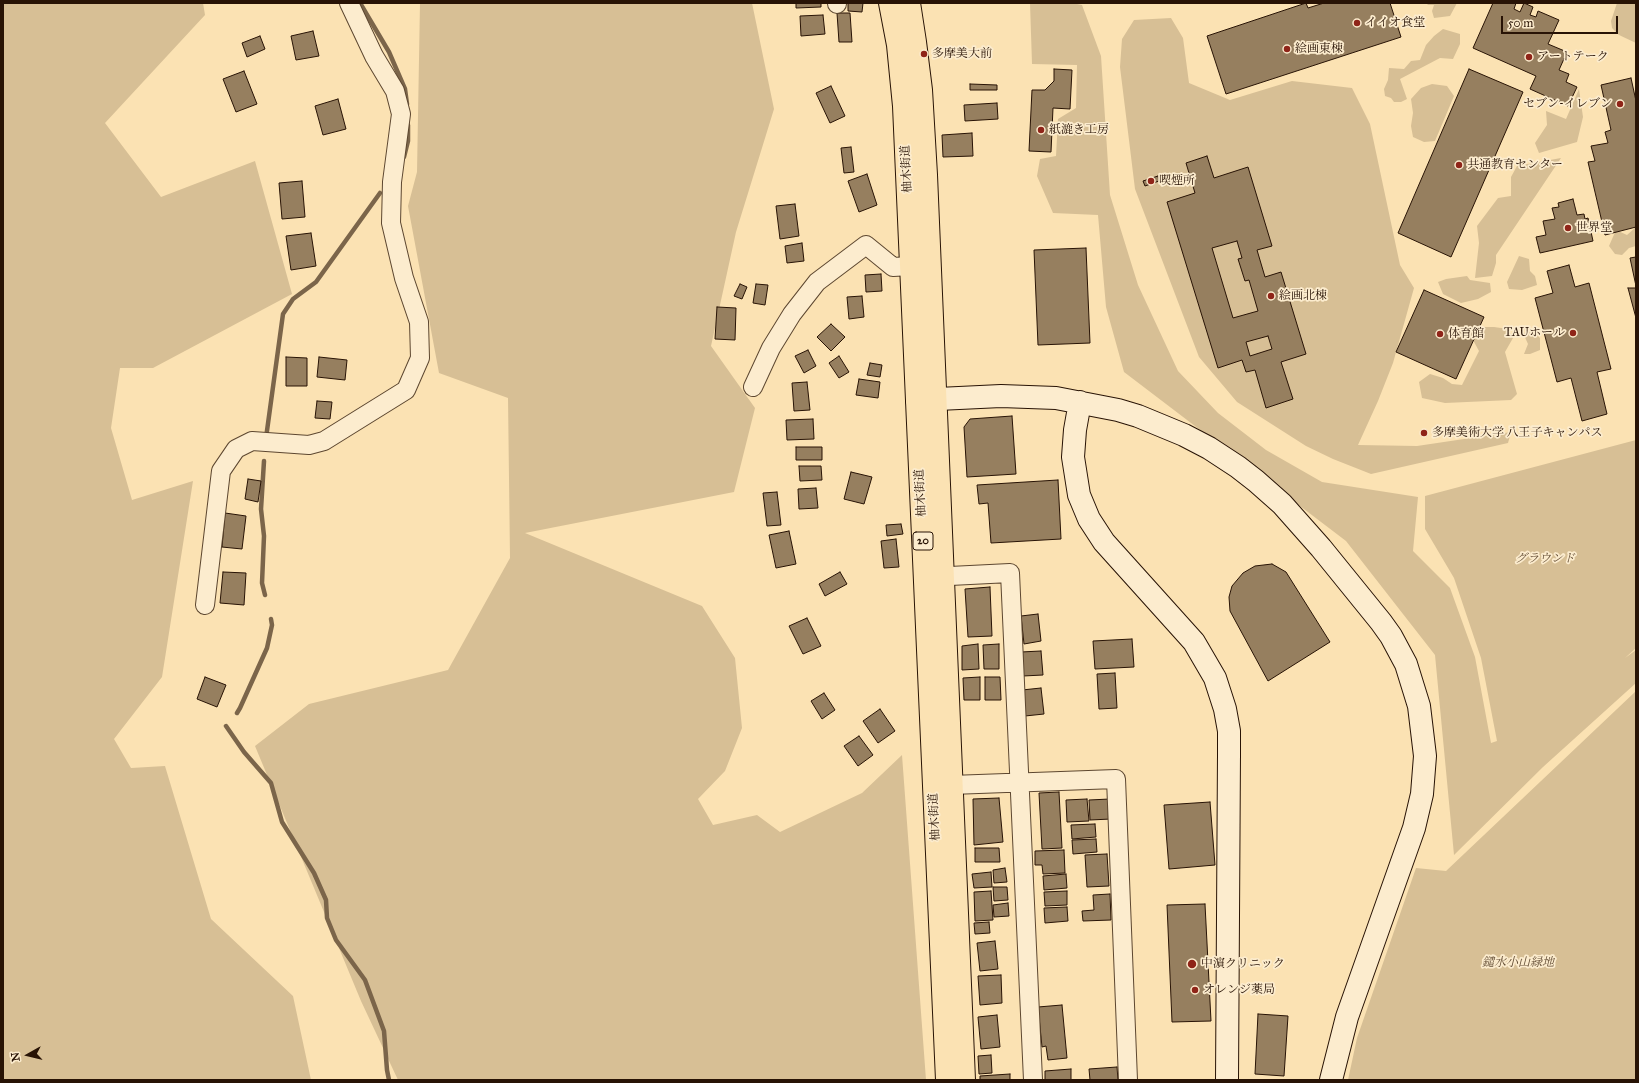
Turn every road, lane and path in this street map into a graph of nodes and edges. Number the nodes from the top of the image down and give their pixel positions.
1 (349, 3) edge
2 (890, 3) edge
3 (909, 3) edge
4 (911, 266) junction
5 (753, 387) dead end
6 (926, 400) junction
7 (1080, 402) junction
8 (934, 576) junction
9 (205, 605) dead end
10 (1019, 782) junction
11 (951, 785) junction
12 (947, 1080) edge
13 (964, 1080) edge
14 (1033, 1080) edge
15 (1128, 1080) edge
16 (1227, 1080) edge
17 (1330, 1080) edge

1 - 9 street
2 - 4 main road, 柚木街道 / 20
3 - 6 main road, 柚木街道 / 20
4 - 5 street
4 - 6 main road, 柚木街道 / 20
6 - 7 street
6 - 8 main road, 柚木街道 / 20
7 - 16 street
7 - 17 street
8 - 10 street
8 - 11 main road, 柚木街道 / 20
8 - 12 main road, 柚木街道 / 20
10 - 11 street
10 - 14 street
10 - 15 street
11 - 13 main road, 柚木街道 / 20

